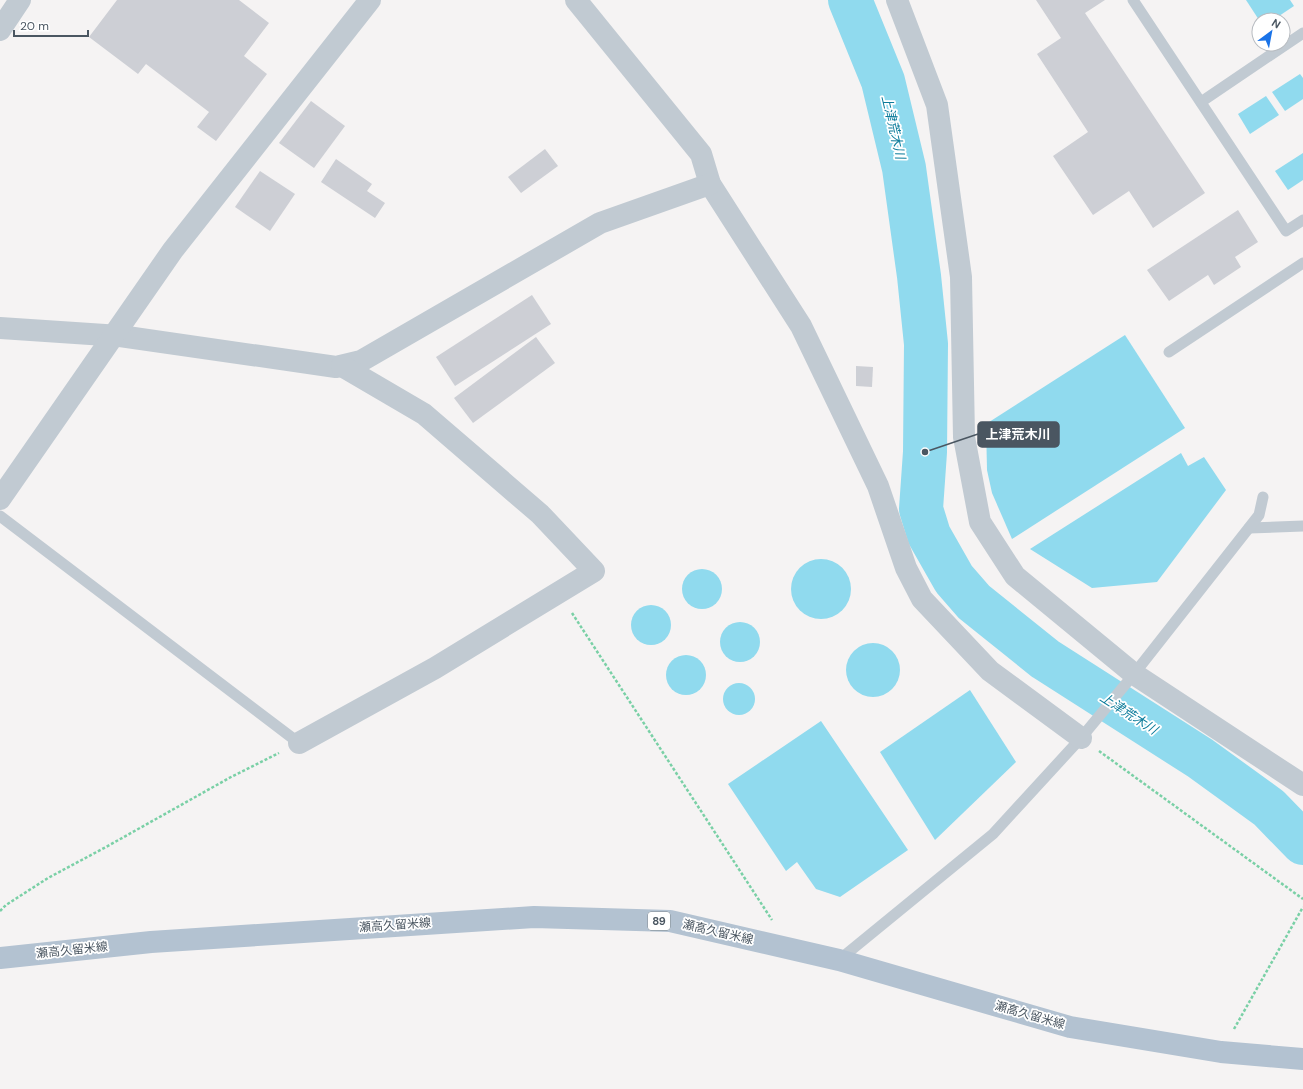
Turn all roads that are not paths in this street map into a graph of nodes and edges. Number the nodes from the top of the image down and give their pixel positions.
1 (20, 0) edge
2 (576, 0) edge
3 (897, 0) edge
4 (1133, 0) edge
5 (366, 1) edge
6 (0, 30) edge
7 (1303, 33) edge
8 (1201, 102) junction
9 (710, 184) junction
10 (1303, 220) edge
11 (1303, 263) edge
12 (0, 328) edge
13 (114, 335) junction
14 (1169, 352) dead end
15 (342, 366) junction
16 (1262, 497) dead end
17 (0, 499) edge
18 (0, 516) edge
19 (1303, 526) edge
20 (1249, 528) junction
21 (1134, 674) junction
22 (1081, 738) junction
23 (299, 743) joint
24 (1303, 785) edge
25 (0, 958) edge
26 (838, 960) junction
27 (1303, 1059) edge

1 - 6 street
2 - 9 street
3 - 21 street
4 - 8 lane
5 - 13 street
7 - 8 lane
8 - 10 lane
9 - 15 street
9 - 22 street
11 - 14 lane
12 - 13 street
13 - 15 street
13 - 17 street
15 - 23 street
16 - 20 lane
18 - 23 lane
19 - 20 lane
20 - 21 lane
21 - 22 lane
21 - 24 street
22 - 26 lane
25 - 26 main road, 瀬高久留米線 / 89
26 - 27 main road, 瀬高久留米線 / 89

